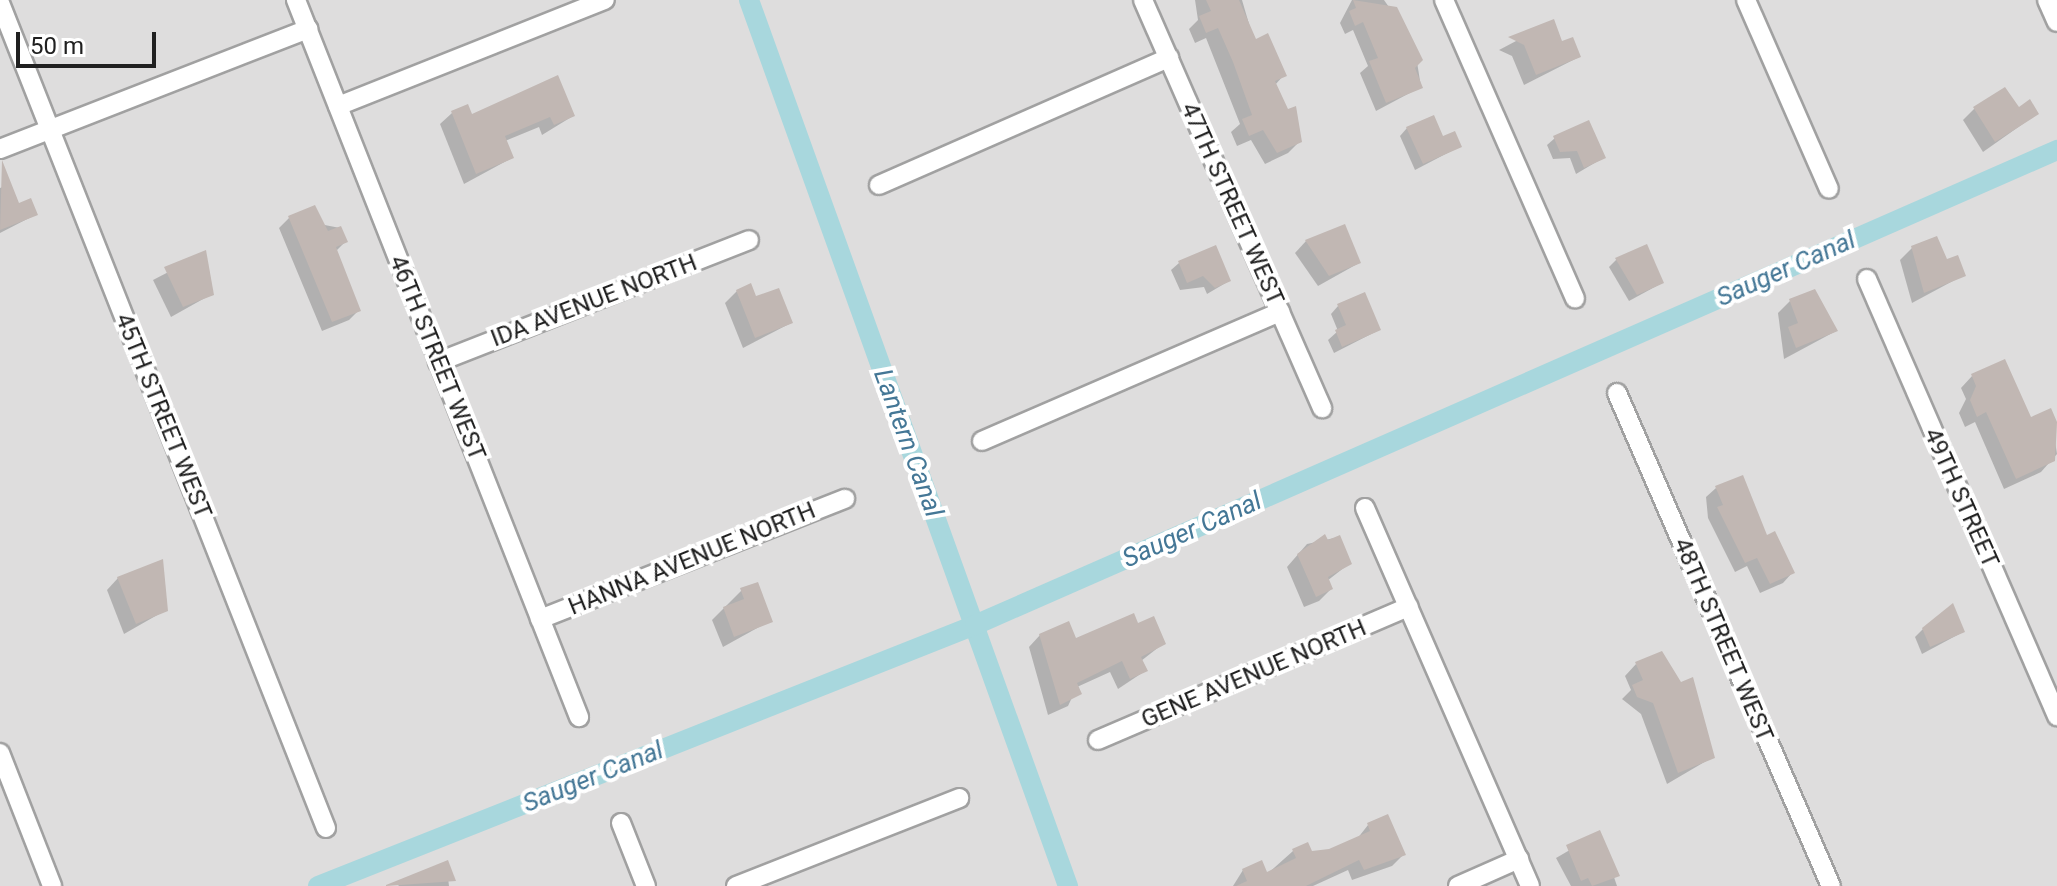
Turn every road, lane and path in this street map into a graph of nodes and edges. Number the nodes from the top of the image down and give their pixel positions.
1 (296, 0) edge
2 (605, 0) edge
3 (1143, 0) edge
4 (1444, 0) edge
5 (1746, 0) edge
6 (2047, 0) edge
7 (0, 3) edge
8 (2057, 22) edge
9 (308, 29) junction
10 (1169, 58) junction
11 (338, 106) junction
12 (49, 130) junction
13 (0, 149) edge
14 (879, 185) dead end
15 (1829, 189) dead end
16 (749, 240) dead end
17 (1867, 279) dead end
18 (1575, 299) dead end
19 (1280, 312) junction
20 (438, 362) junction
21 (1617, 393) dead end
22 (1322, 408) dead end
23 (982, 441) dead end
24 (845, 499) dead end
25 (1365, 508) dead end
26 (1409, 607) junction
27 (540, 619) junction
28 (579, 717) dead end
29 (2057, 717) edge
30 (1098, 740) dead end
31 (0, 753) edge
32 (959, 798) dead end
33 (621, 823) dead end
34 (326, 828) dead end
35 (1519, 859) junction
36 (52, 886) edge
37 (646, 886) edge
38 (736, 886) edge
39 (1458, 886) edge
40 (1530, 886) edge
41 (1831, 886) edge

1 - 9 street, 46TH STREET WEST
2 - 11 street
3 - 10 street, 47TH STREET WEST
4 - 18 street
5 - 15 street
6 - 8 street
7 - 12 street, 45TH STREET WEST
9 - 11 street, 46TH STREET WEST
9 - 12 street
10 - 14 street
10 - 19 street, 47TH STREET WEST
11 - 20 street, 46TH STREET WEST
12 - 13 street
12 - 34 street, 45TH STREET WEST
16 - 20 street, IDA AVENUE NORTH
17 - 29 street, 49TH STREET
19 - 22 street, 47TH STREET WEST
19 - 23 street
20 - 27 street, 46TH STREET WEST
21 - 41 street, 48TH STREET WEST
24 - 27 street, HANNA AVENUE NORTH
25 - 26 street
26 - 30 street, GENE AVENUE NORTH
26 - 35 street
27 - 28 street, 46TH STREET WEST
31 - 36 street
32 - 38 street
33 - 37 street
35 - 39 street
35 - 40 street

